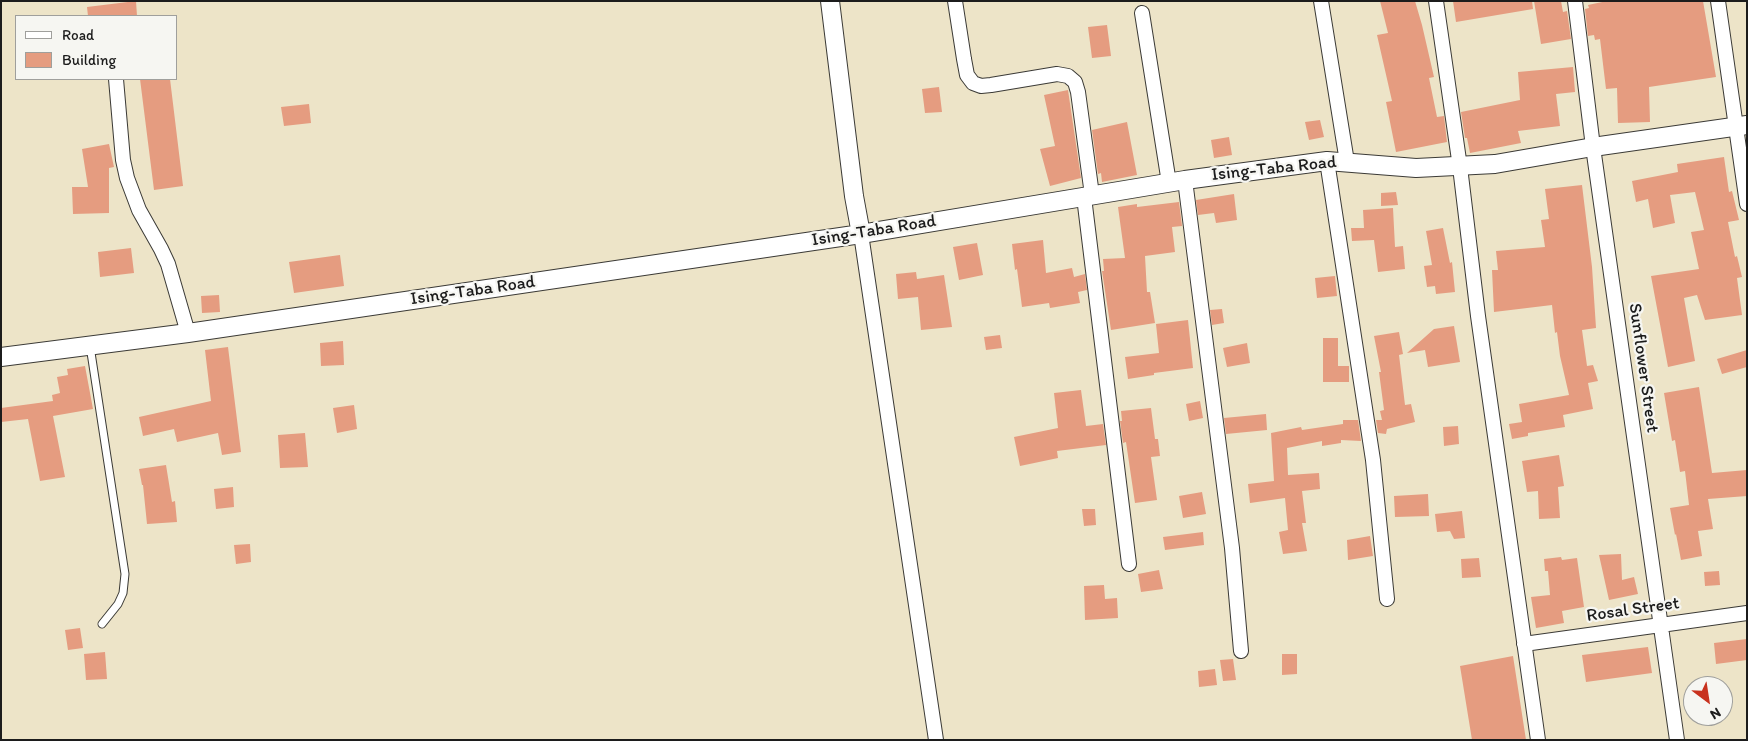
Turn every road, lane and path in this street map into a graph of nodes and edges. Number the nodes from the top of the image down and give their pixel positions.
1 (830, 1) edge
2 (956, 1) edge
3 (1321, 1) edge
4 (1436, 1) edge
5 (1575, 1) edge
6 (1718, 1) edge
7 (1142, 13) dead end
8 (116, 80) edge
9 (1741, 126) edge
10 (1593, 147) junction
11 (1327, 161) junction
12 (1347, 162) junction
13 (1460, 167) junction
14 (1177, 181) junction
15 (1088, 196) junction
16 (1747, 204) edge
17 (861, 234) junction
18 (188, 333) junction
19 (90, 345) junction
20 (1, 357) edge
21 (1129, 564) dead end
22 (1387, 599) dead end
23 (1747, 613) edge
24 (102, 624) dead end
25 (1661, 625) junction
26 (1524, 644) junction
27 (1241, 651) dead end
28 (936, 740) edge
29 (1538, 740) edge
30 (1677, 740) edge

1 - 17 street
2 - 15 street
3 - 12 street
4 - 13 street
5 - 10 street, Sunflower Street
6 - 9 street
7 - 14 street
8 - 18 street
9 - 10 street, Ising-Taba Road
9 - 16 street
10 - 13 street, Ising-Taba Road
10 - 25 street, Sunflower Street
11 - 12 street, Ising-Taba Road
11 - 14 street, Ising-Taba Road
11 - 22 street
12 - 13 street, Ising-Taba Road
13 - 26 street
14 - 15 street, Ising-Taba Road
14 - 27 street
15 - 17 street, Ising-Taba Road
15 - 21 street
17 - 18 street, Ising-Taba Road
17 - 28 street
18 - 19 street, Ising-Taba Road
19 - 20 street, Ising-Taba Road
19 - 24 lane
23 - 25 street, Rosal Street
25 - 26 street, Rosal Street
25 - 30 street, Sunflower Street
26 - 29 street

